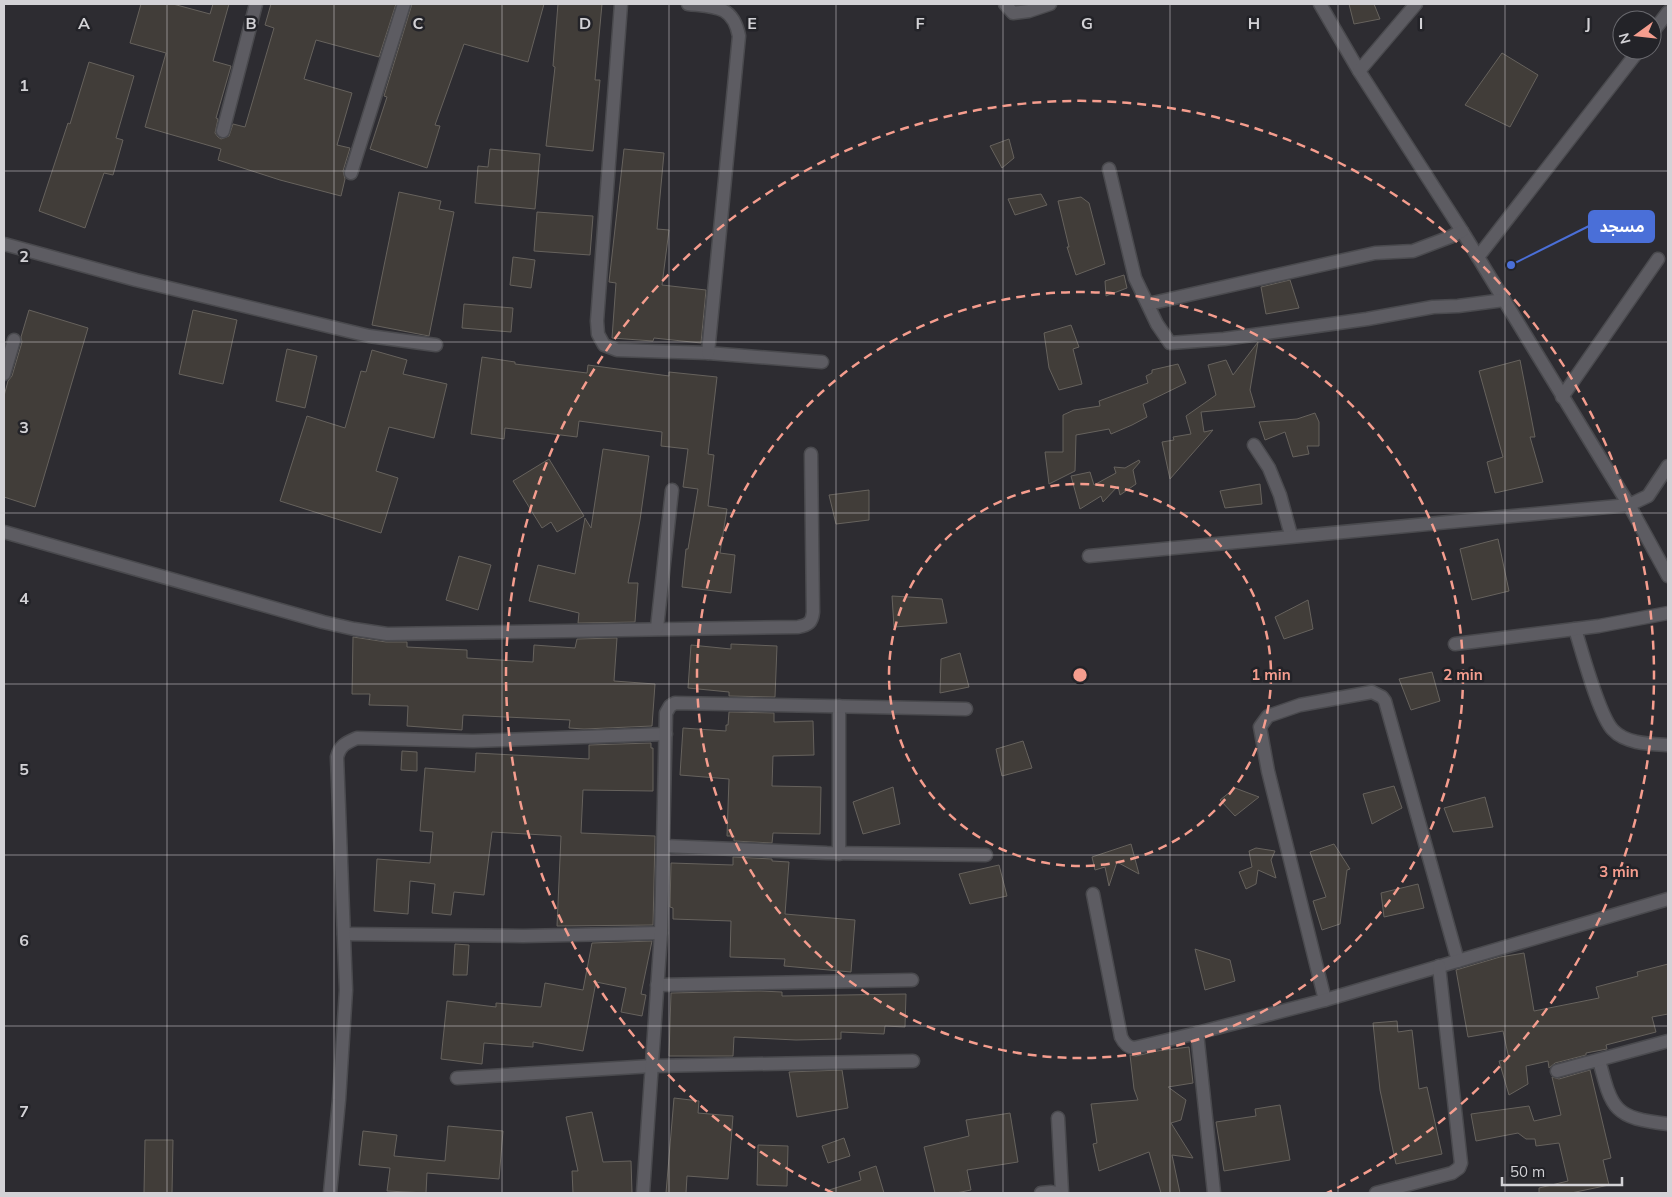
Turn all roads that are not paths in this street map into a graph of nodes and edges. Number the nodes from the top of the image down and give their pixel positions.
1 (256, 4) edge
2 (404, 4) edge
3 (622, 4) edge
4 (688, 4) edge
5 (1005, 4) edge
6 (1050, 4) edge
7 (1320, 4) edge
8 (1416, 4) edge
9 (1631, 60) edge
10 (1359, 71) junction
11 (223, 130) dead end
12 (1109, 169) dead end
13 (352, 173) dead end
14 (1462, 231) junction
15 (4, 244) edge
16 (1478, 257) junction
17 (1658, 259) dead end
18 (1504, 300) junction
19 (1148, 304) junction
20 (14, 340) dead end
21 (436, 345) dead end
22 (708, 353) junction
23 (822, 362) dead end
24 (4, 374) edge
25 (1562, 397) junction
26 (1254, 445) dead end
27 (811, 454) dead end
28 (1668, 466) edge
29 (672, 490) dead end
30 (1629, 505) junction
31 (4, 532) edge
32 (1291, 535) junction
33 (1089, 556) dead end
34 (1668, 576) edge
35 (1668, 613) edge
36 (657, 628) junction
37 (1575, 629) junction
38 (1455, 644) dead end
39 (839, 706) junction
40 (966, 709) dead end
41 (666, 734) junction
42 (1668, 745) edge
43 (664, 846) junction
44 (839, 854) junction
45 (986, 855) dead end
46 (1093, 894) dead end
47 (1668, 899) edge
48 (661, 933) junction
49 (344, 934) junction
50 (1458, 961) junction
51 (1439, 966) junction
52 (912, 980) dead end
53 (657, 985) junction
54 (1326, 1000) junction
55 (1197, 1033) junction
56 (1668, 1041) edge
57 (913, 1060) dead end
58 (1600, 1060) junction
59 (652, 1066) junction
60 (1557, 1071) dead end
61 (457, 1078) dead end
62 (1058, 1118) dead end
63 (1668, 1124) edge
64 (330, 1193) edge
65 (644, 1193) edge
66 (1041, 1193) edge
67 (1056, 1193) edge
68 (1062, 1193) edge
69 (1214, 1193) edge
70 (1376, 1193) edge

1 - 11 street
2 - 13 street
3 - 22 street
4 - 22 street
5 - 6 street
7 - 10 street
8 - 10 street
9 - 16 street
10 - 14 street
12 - 19 street
14 - 16 street
14 - 19 street
15 - 21 street
16 - 18 street
17 - 25 street
18 - 19 street
18 - 25 street
20 - 24 street
22 - 23 street
25 - 30 street
26 - 32 street
27 - 36 street
28 - 30 street
29 - 36 street
30 - 32 street
30 - 34 street
31 - 36 street
32 - 33 street
35 - 37 street
37 - 38 street
37 - 42 street
39 - 40 street
39 - 41 street
39 - 44 street
41 - 43 street
41 - 49 street
43 - 44 street
43 - 48 street
44 - 45 street
46 - 55 street
47 - 50 street
48 - 49 street
48 - 53 street
49 - 64 street
50 - 51 street
50 - 54 street
51 - 54 street
51 - 70 street
52 - 53 street
53 - 59 street
54 - 55 street
55 - 69 street
56 - 58 street
57 - 59 street
58 - 60 street
58 - 63 street
59 - 61 street
59 - 65 street
62 - 68 street
66 - 67 street

